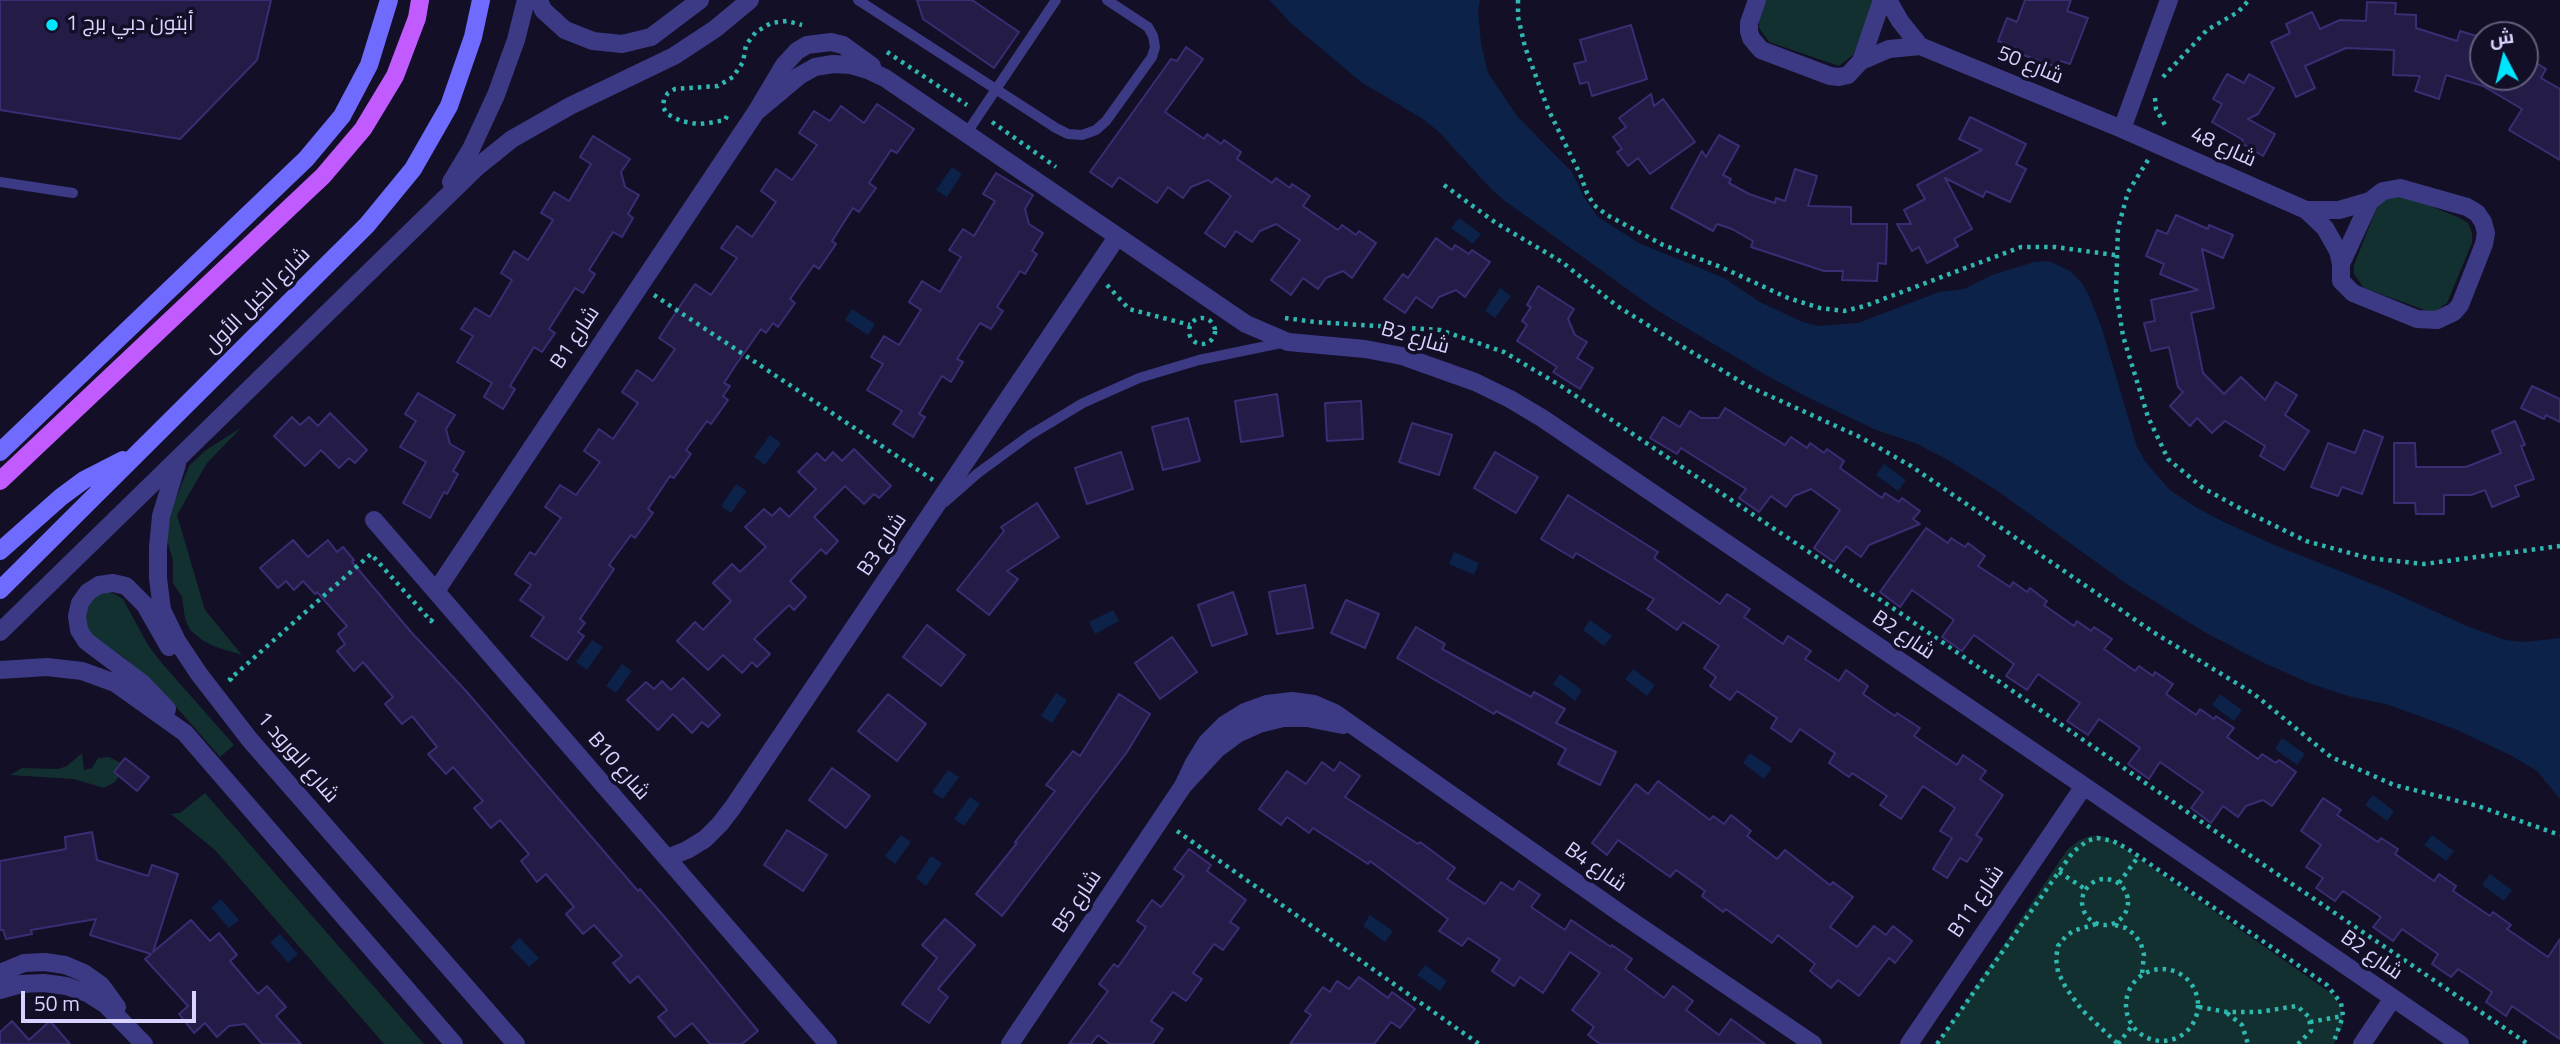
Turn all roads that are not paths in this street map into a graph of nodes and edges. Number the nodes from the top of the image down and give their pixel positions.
1 (388, 0) edge
2 (420, 0) edge
3 (481, 0) edge
4 (527, 0) edge
5 (539, 0) edge
6 (700, 0) edge
7 (750, 0) edge
8 (858, 0) edge
9 (1056, 0) edge
10 (1107, 0) edge
11 (1757, 0) edge
12 (1882, 0) edge
13 (1888, 0) edge
14 (2169, 0) edge
15 (1920, 46) junction
16 (1861, 61) junction
17 (885, 78) joint
18 (997, 88) junction
19 (2122, 129) junction
20 (967, 134) junction
21 (0, 181) edge
22 (73, 193) dead end
23 (441, 200) junction
24 (2370, 201) junction
25 (2306, 210) junction
26 (1117, 237) junction
27 (2341, 264) junction
28 (1288, 342) junction
29 (0, 452) edge
30 (136, 454) junction
31 (180, 456) junction
32 (0, 481) edge
33 (932, 513) junction
34 (374, 520) dead end
35 (0, 551) edge
36 (0, 590) edge
37 (441, 597) junction
38 (0, 632) edge
39 (0, 670) edge
40 (231, 717) junction
41 (185, 733) junction
42 (1183, 786) joint
43 (2084, 786) junction
44 (667, 858) junction
45 (0, 973) edge
46 (0, 990) edge
47 (2393, 998) junction
48 (123, 1020) junction
49 (144, 1044) edge
50 (454, 1044) edge
51 (516, 1044) edge
52 (828, 1044) edge
53 (1010, 1044) edge
54 (1812, 1044) edge
55 (1909, 1044) edge
56 (2362, 1044) edge
57 (2460, 1044) edge

1 - 29 main road
2 - 32 main road
3 - 30 main road, شارع الخيل الأول
4 - 23 street
5 - 6 street
7 - 23 street
8 - 18 lane
9 - 18 lane
10 - 18 lane
11 - 16 street, شارع 50
12 - 16 street
13 - 15 street, شارع 50
14 - 19 street
15 - 16 street, شارع 50
15 - 19 street, شارع 50
17 - 20 street, B2 شارع
17 - 37 street, B1 شارع
18 - 20 lane
19 - 25 street, شارع 48
20 - 26 street, B2 شارع
21 - 22 lane
23 - 31 street
24 - 25 street, شارع 48
24 - 27 street
24 - 27 street, شارع 48
25 - 27 street, شارع 48
26 - 28 street, B2 شارع
26 - 33 street, B3 شارع
28 - 33 lane, B2 شارع
28 - 43 street, B2 شارع
30 - 35 main road
30 - 36 main road, شارع الخيل الأول
31 - 38 street
31 - 40 street, شارع الورود 1
33 - 44 street, B3 شارع
34 - 37 street, B10 شارع
37 - 44 street, B10 شارع
39 - 41 street
40 - 41 street
40 - 51 street, شارع الورود 1
41 - 50 street
42 - 53 street, B5 شارع
42 - 54 street, B4 شارع
43 - 47 street, B2 شارع
43 - 55 street, B11 شارع
44 - 52 street, B10 شارع
45 - 48 street
46 - 48 street
47 - 56 street
47 - 57 street, B2 شارع
48 - 49 street

